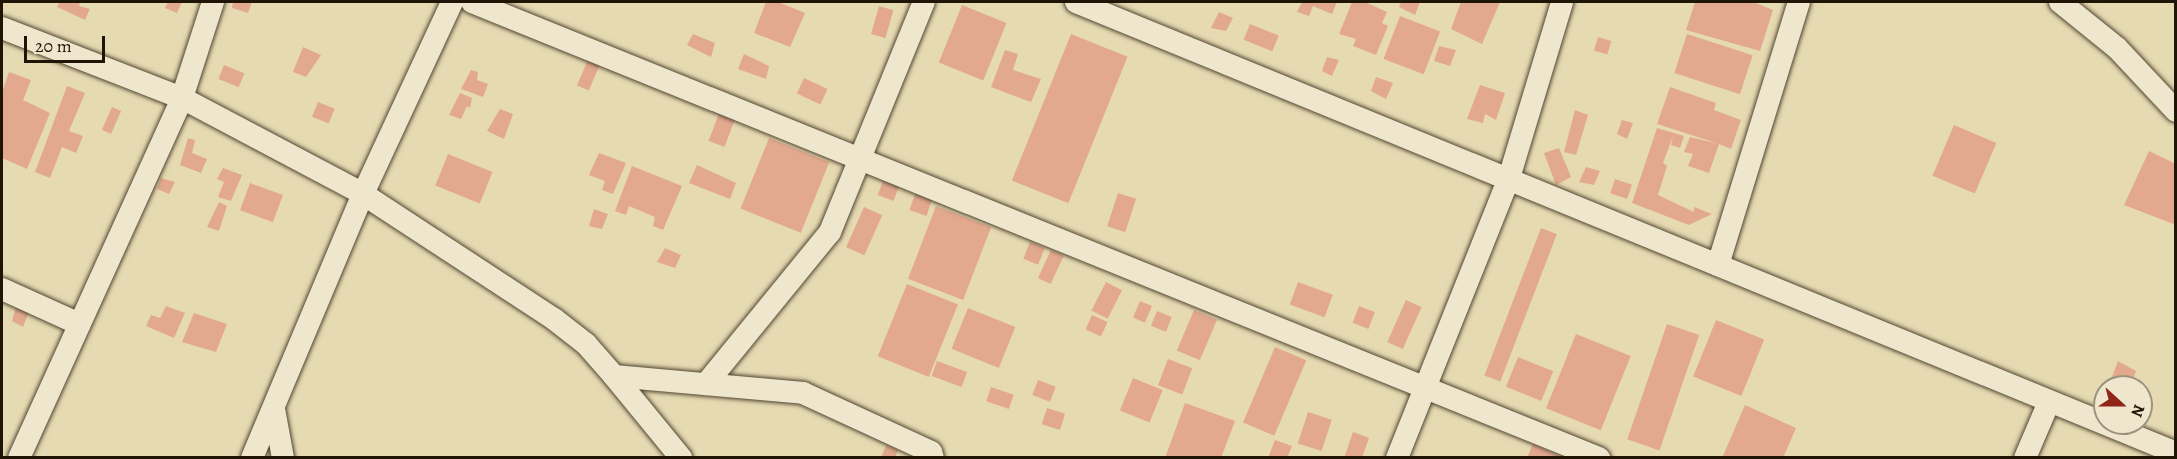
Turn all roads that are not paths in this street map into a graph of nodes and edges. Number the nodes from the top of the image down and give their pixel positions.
1 (213, 2) edge
2 (452, 2) edge
3 (472, 2) edge
4 (924, 2) edge
5 (1077, 2) edge
6 (1562, 2) edge
7 (1799, 2) edge
8 (2060, 2) edge
9 (2, 28) edge
10 (182, 98) junction
11 (2175, 111) edge
12 (862, 160) junction
13 (1509, 178) junction
14 (363, 194) junction
15 (1718, 265) junction
16 (2, 289) edge
17 (79, 324) junction
18 (614, 376) junction
19 (706, 384) junction
20 (1423, 384) junction
21 (2049, 402) junction
22 (274, 409) junction
23 (2175, 453) edge
24 (20, 458) edge
25 (252, 458) edge
26 (283, 458) edge
27 (681, 458) edge
28 (933, 458) edge
29 (1397, 458) edge
30 (1599, 458) edge
31 (2025, 458) edge

1 - 10 street
2 - 14 street
3 - 12 street
4 - 12 street
5 - 13 street
6 - 13 street
7 - 15 street
8 - 11 street
9 - 10 street
10 - 14 street
10 - 17 street
12 - 19 street
12 - 20 street
13 - 15 street
13 - 20 street
14 - 18 street
14 - 22 street
15 - 21 street
16 - 17 street
17 - 24 street
18 - 19 street
18 - 27 street
19 - 28 street
20 - 29 street
20 - 30 street
21 - 23 street
21 - 31 street
22 - 25 street
22 - 26 street

